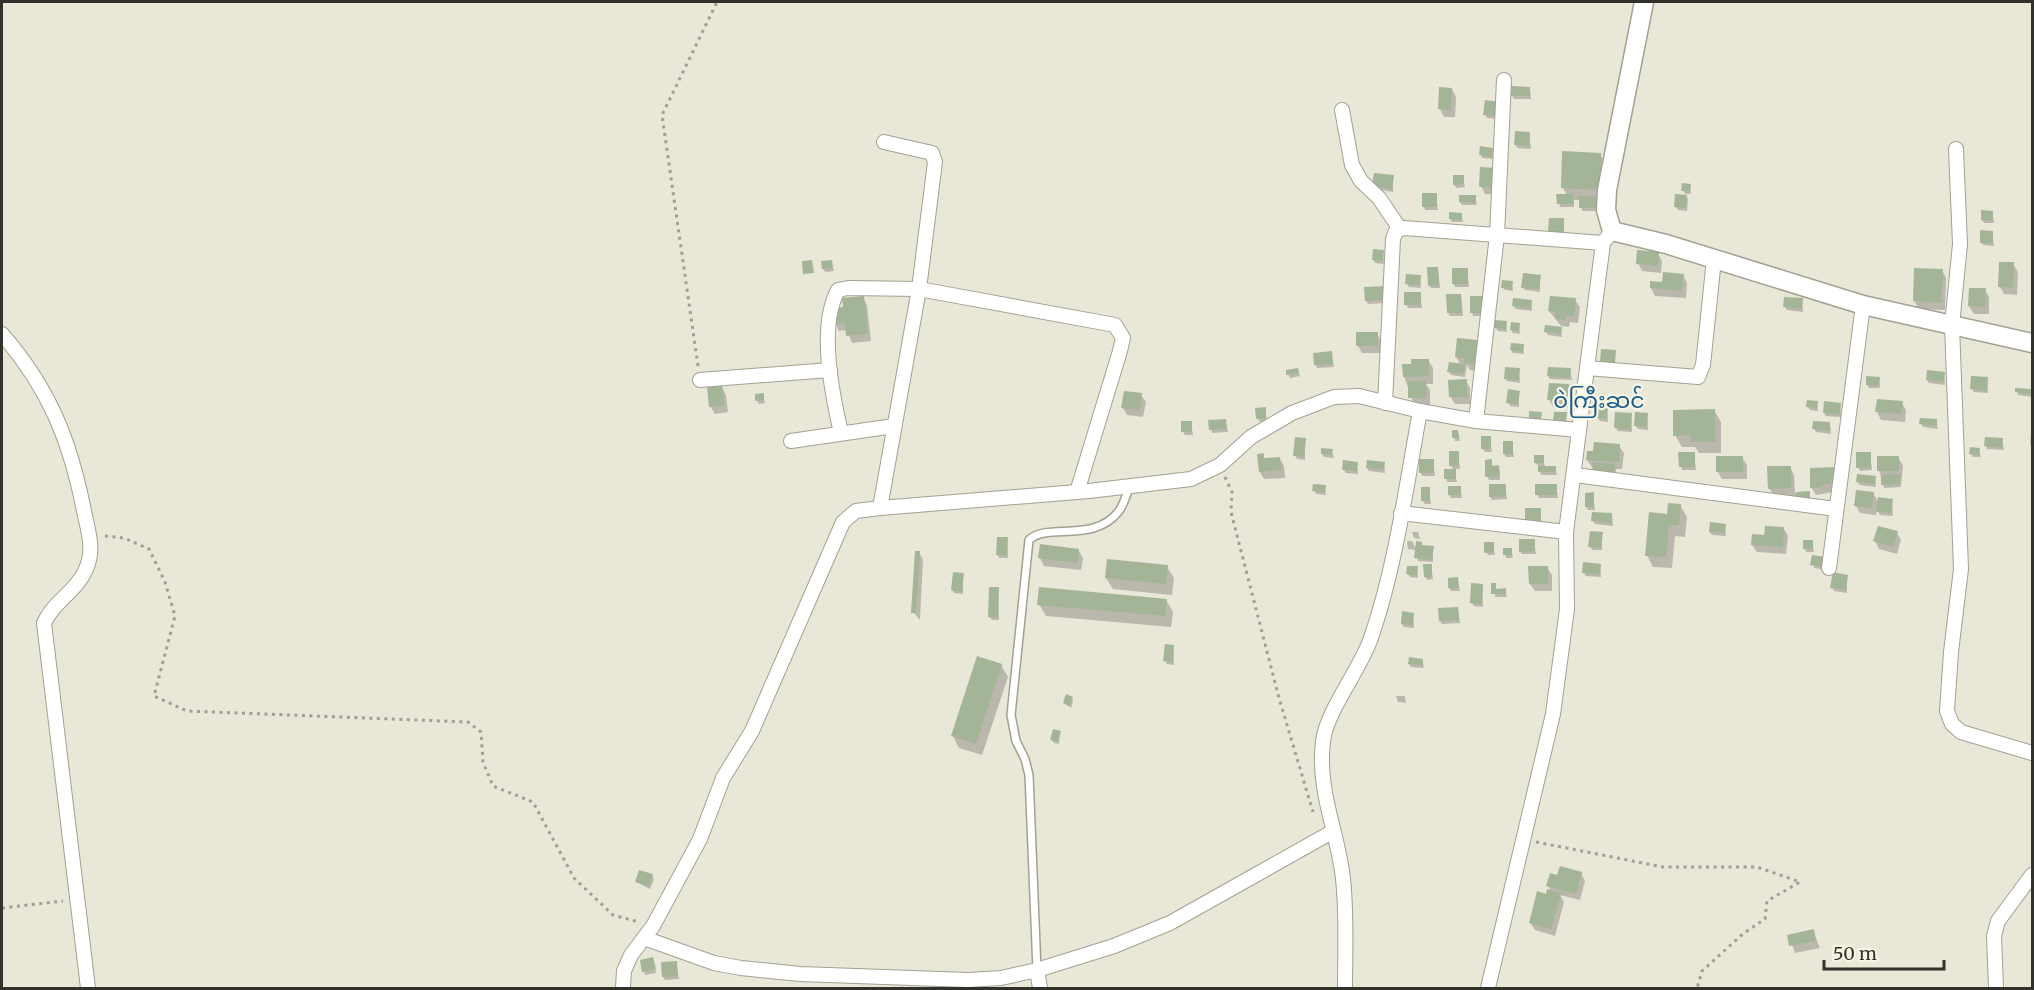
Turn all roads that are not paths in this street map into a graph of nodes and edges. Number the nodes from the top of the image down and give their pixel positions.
1 (1644, 2) edge
2 (1504, 80) dead end
3 (1342, 110) dead end
4 (884, 142) dead end
5 (1956, 149) dead end
6 (1400, 229) junction
7 (1497, 235) junction
8 (1607, 237) junction
9 (1714, 259) junction
10 (918, 289) junction
11 (1863, 304) junction
12 (1952, 325) junction
13 (2, 334) edge
14 (2032, 343) edge
15 (1587, 368) junction
16 (830, 370) junction
17 (700, 380) road end
18 (1385, 403) junction
19 (1420, 411) junction
20 (1476, 421) junction
21 (894, 426) junction
22 (1579, 430) junction
23 (841, 433) junction
24 (791, 441) dead end
25 (1575, 475) junction
26 (1130, 485) junction
27 (1077, 492) junction
28 (880, 508) junction
29 (1836, 509) junction
30 (1401, 513) junction
31 (1566, 532) junction
32 (1829, 568) dead end
33 (2032, 753) edge
34 (1332, 832) junction
35 (2032, 875) edge
36 (644, 938) junction
37 (1037, 970) junction
38 (88, 988) edge
39 (623, 988) edge
40 (1040, 988) edge
41 (1345, 988) edge
42 (1488, 988) edge
43 (1996, 988) edge

1 - 8 street
2 - 7 street
3 - 6 street
4 - 10 street
5 - 12 street
6 - 7 street
6 - 18 street
7 - 8 street
7 - 20 street
8 - 9 street
8 - 15 street
9 - 11 street
9 - 15 street
10 - 16 street
10 - 21 street
10 - 27 street
11 - 12 street
11 - 29 street
12 - 14 street
12 - 33 street
13 - 38 street
15 - 22 street
16 - 17 street
16 - 23 street
18 - 19 street
18 - 26 street
19 - 20 street
19 - 30 street
20 - 22 street
21 - 23 street
21 - 28 street
22 - 25 street
23 - 24 street
25 - 29 street
25 - 31 street
26 - 27 street
26 - 37 lane
27 - 28 street
28 - 36 street
29 - 32 street
30 - 31 street
30 - 34 street
31 - 42 street
34 - 37 street
34 - 41 street
35 - 43 street
36 - 37 street
36 - 39 street
37 - 40 street

